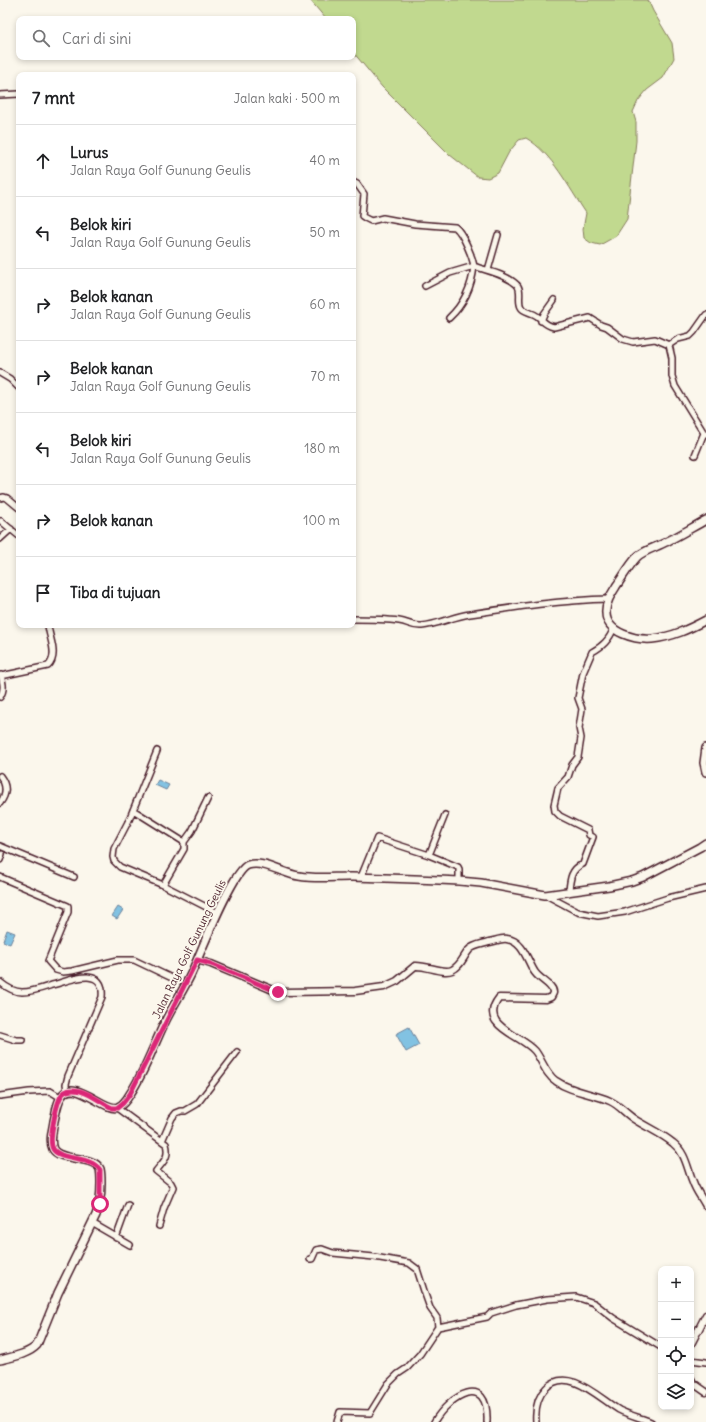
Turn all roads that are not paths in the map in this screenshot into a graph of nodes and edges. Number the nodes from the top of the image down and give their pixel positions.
1 (16, 94) edge
2 (0, 95) edge
3 (356, 184) edge
4 (498, 235) dead end
5 (474, 266) junction
6 (488, 270) junction
7 (425, 286) dead end
8 (554, 300) dead end
9 (706, 315) edge
10 (449, 318) dead end
11 (541, 321) junction
12 (669, 345) junction
13 (0, 373) edge
14 (16, 385) edge
15 (705, 433) edge
16 (695, 455) dead end
17 (0, 498) edge
18 (16, 506) edge
19 (706, 520) edge
20 (1, 521) dead end
21 (11, 529) junction
22 (16, 533) edge
23 (0, 539) edge
24 (609, 599) junction
25 (356, 619) edge
26 (706, 620) edge
27 (49, 628) edge
28 (614, 628) junction
29 (1, 675) edge
30 (0, 696) edge
31 (706, 748) edge
32 (158, 751) dead end
33 (706, 772) edge
34 (0, 776) edge
35 (208, 798) dead end
36 (0, 803) edge
37 (133, 810) junction
38 (445, 815) dead end
39 (184, 842) junction
40 (706, 843) edge
41 (0, 846) edge
42 (2, 854) dead end
43 (429, 855) junction
44 (0, 860) edge
45 (0, 877) edge
46 (74, 877) dead end
47 (361, 878) junction
48 (459, 881) junction
49 (163, 885) junction
50 (706, 889) edge
51 (569, 891) junction
52 (545, 895) junction
53 (218, 913) junction
54 (197, 960) junction
55 (90, 967) junction
56 (90, 977) junction
57 (176, 980) dead end
58 (0, 982) edge
59 (0, 1035) edge
60 (22, 1040) dead end
61 (237, 1052) dead end
62 (67, 1091) junction
63 (0, 1096) edge
64 (60, 1097) junction
65 (117, 1108) junction
66 (162, 1141) junction
67 (128, 1205) dead end
68 (706, 1206) edge
69 (92, 1224) junction
70 (159, 1226) dead end
71 (116, 1238) junction
72 (130, 1245) dead end
73 (310, 1259) dead end
74 (706, 1315) edge
75 (438, 1327) junction
76 (694, 1338) edge
77 (658, 1345) edge
78 (0, 1360) edge
79 (694, 1360) edge
80 (706, 1362) edge
81 (694, 1384) edge
82 (706, 1392) edge
83 (337, 1422) edge
84 (434, 1422) edge
85 (487, 1422) edge
86 (536, 1422) edge
87 (651, 1422) edge

1 - 2 street
3 - 5 street
4 - 6 street
5 - 6 street
5 - 7 street
5 - 10 street
6 - 11 street
8 - 11 street
9 - 12 street
11 - 12 street
12 - 15 street
13 - 14 street
15 - 16 street
17 - 18 street
19 - 24 main road
20 - 21 street
21 - 22 street
21 - 23 street
24 - 25 street
24 - 28 main road
26 - 28 main road
27 - 29 street
28 - 51 street
29 - 30 street
31 - 33 main road
32 - 37 street
34 - 36 street
35 - 39 street
37 - 39 street
37 - 49 street
38 - 43 street
39 - 49 street
40 - 51 main road, Jalan Raya Golf Gunung Geulis
41 - 46 street
42 - 44 street
43 - 47 street
43 - 48 street
45 - 55 street
47 - 48 main road, Jalan Raya Golf Gunung Geulis
47 - 53 main road, Jalan Raya Golf Gunung Geulis
48 - 52 main road, Jalan Raya Golf Gunung Geulis
49 - 53 street
50 - 52 street
51 - 52 main road, Jalan Raya Golf Gunung Geulis
53 - 54 main road, Jalan Raya Golf Gunung Geulis
54 - 65 main road, Jalan Raya Golf Gunung Geulis
54 - 68 street
55 - 56 street
55 - 57 street
56 - 58 street
56 - 62 street
59 - 60 street
61 - 66 street
62 - 64 main road
62 - 65 main road
63 - 64 street
64 - 69 main road
65 - 66 street
66 - 70 street
67 - 71 street
69 - 71 street
69 - 78 main road
71 - 72 street
73 - 75 street
74 - 76 street
75 - 77 street
75 - 83 street
79 - 80 street
81 - 82 street
84 - 85 street
86 - 87 street

